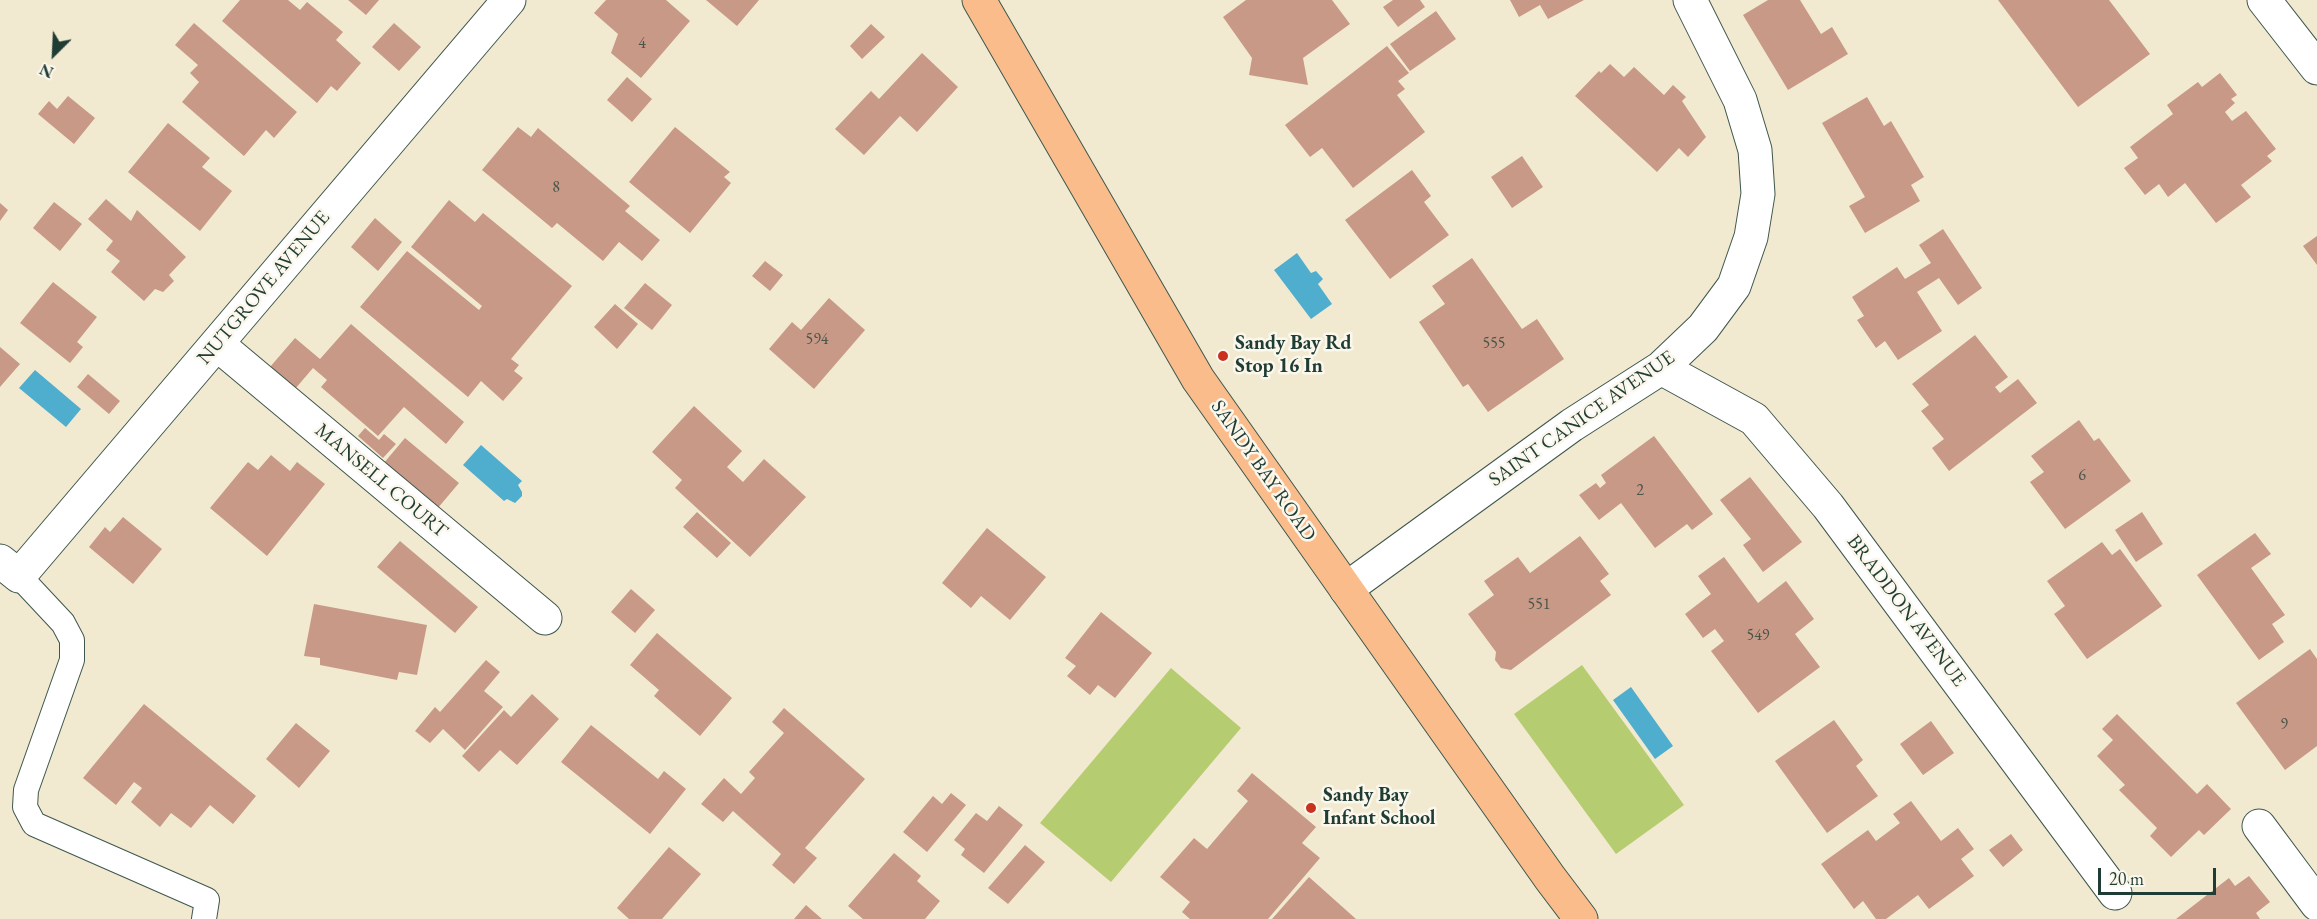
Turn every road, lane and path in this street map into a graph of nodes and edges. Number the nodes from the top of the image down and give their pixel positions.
1 (509, 0) edge
2 (979, 0) edge
3 (1690, 0) edge
4 (2264, 0) edge
5 (2317, 68) edge
6 (218, 344) junction
7 (1661, 368) junction
8 (10, 569) edge
9 (1346, 589) junction
10 (545, 618) dead end
11 (2259, 826) dead end
12 (2115, 893) dead end
13 (2317, 904) edge
14 (204, 919) edge
15 (1581, 919) edge

1 - 6 street, NUTGROVE AVENUE
2 - 9 main road, SANDY BAY ROAD
3 - 7 street, SAINT CANICE AVENUE
4 - 5 street
6 - 8 street, NUTGROVE AVENUE
6 - 10 street, MANSELL COURT
7 - 9 street, SAINT CANICE AVENUE
7 - 12 street, BRADDON AVENUE
8 - 14 lane
9 - 15 main road, SANDY BAY ROAD
11 - 13 street

